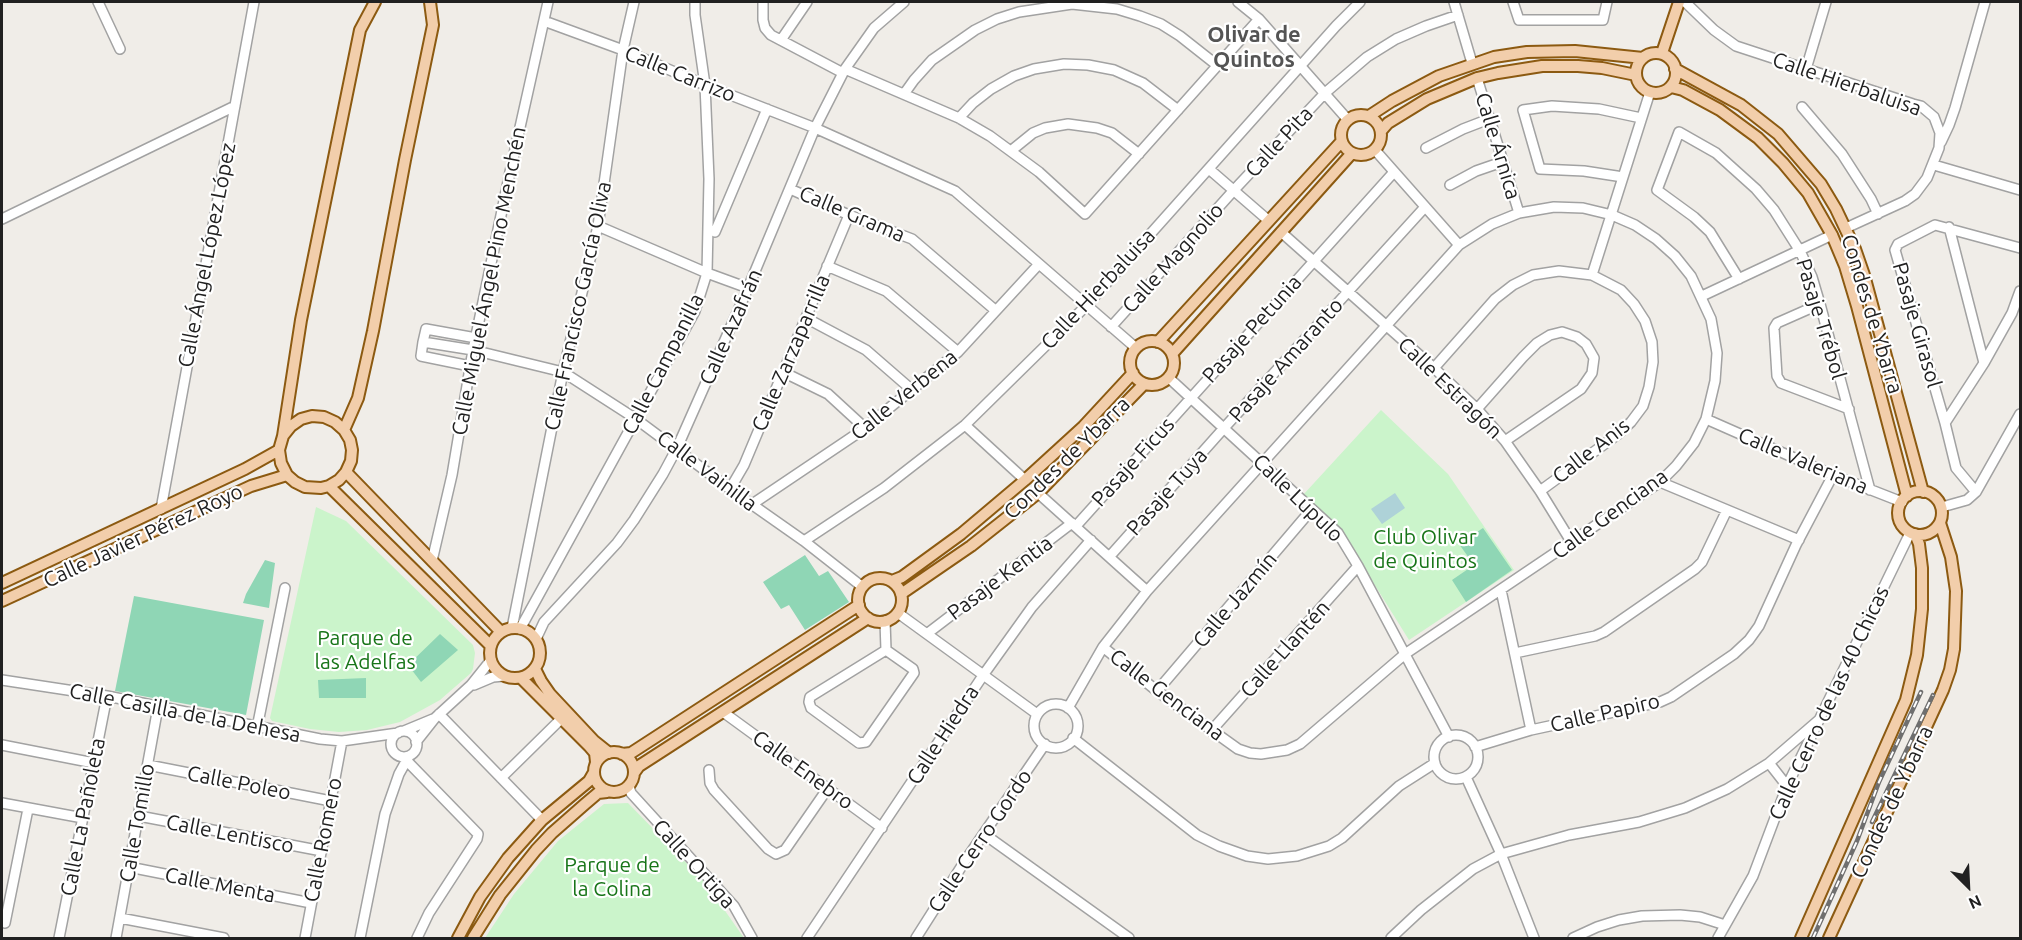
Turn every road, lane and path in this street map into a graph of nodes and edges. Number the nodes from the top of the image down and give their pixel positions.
1 (98, 2) edge
2 (254, 2) edge
3 (375, 2) edge
4 (430, 2) edge
5 (548, 2) edge
6 (634, 2) edge
7 (695, 2) edge
8 (763, 2) edge
9 (807, 2) edge
10 (904, 2) edge
11 (1238, 2) edge
12 (1360, 2) edge
13 (1454, 2) edge
14 (1513, 2) edge
15 (1607, 2) edge
16 (1679, 2) edge
17 (1685, 2) edge
18 (1826, 2) edge
19 (1985, 2) edge
20 (1458, 15) junction
21 (1259, 19) junction
22 (544, 21) junction
23 (781, 40) junction
24 (120, 50) dead end
25 (623, 50) junction
26 (1662, 53) junction
27 (1643, 58) junction
28 (1472, 63) junction
29 (1218, 66) junction
30 (1301, 66) junction
31 (1676, 69) junction
32 (1806, 69) junction
33 (844, 71) junction
34 (1636, 75) junction
35 (1477, 78) junction
36 (705, 85) junction
37 (1671, 87) junction
38 (1650, 92) junction
39 (1325, 93) junction
40 (904, 94) junction
41 (235, 106) junction
42 (1802, 106) dead end
43 (767, 109) junction
44 (1178, 110) junction
45 (1369, 116) junction
46 (959, 118) junction
47 (1641, 118) junction
48 (1489, 119) junction
49 (1348, 120) junction
50 (815, 128) junction
51 (1381, 131) junction
52 (1342, 141) junction
53 (1940, 142) junction
54 (1426, 148) dead end
55 (1012, 150) junction
56 (1375, 150) junction
57 (1352, 153) junction
58 (1139, 154) junction
59 (1502, 162) junction
60 (1934, 165) junction
61 (1209, 169) junction
62 (1394, 172) junction
63 (1623, 177) junction
64 (1450, 185) dead end
65 (790, 189) junction
66 (1234, 190) junction
67 (2020, 190) edge
68 (1425, 207) junction
69 (1519, 213) junction
70 (1878, 214) junction
71 (849, 215) junction
72 (1612, 215) junction
73 (2, 219) edge
74 (1269, 221) junction
75 (598, 226) junction
76 (1949, 227) junction
77 (1846, 228) junction
78 (715, 232) dead end
79 (1281, 232) junction
80 (1832, 235) junction
81 (1459, 245) junction
82 (2020, 248) edge
83 (1800, 251) junction
84 (1313, 261) junction
85 (1039, 264) junction
86 (827, 266) junction
87 (707, 273) junction
88 (1592, 275) junction
89 (1738, 279) junction
90 (748, 288) junction
91 (2020, 291) edge
92 (1348, 292) junction
93 (1702, 296) junction
94 (1820, 303) junction
95 (1087, 304) junction
96 (996, 310) junction
97 (806, 318) junction
98 (1385, 326) junction
99 (1111, 327) junction
100 (476, 338) junction
101 (423, 342) junction
102 (1158, 342) junction
103 (1136, 348) junction
104 (473, 350) junction
105 (958, 352) junction
106 (1172, 354) junction
107 (1984, 363) junction
108 (470, 366) junction
109 (1434, 368) junction
110 (563, 372) junction
111 (783, 372) junction
112 (1133, 373) junction
113 (1169, 378) junction
114 (1144, 384) junction
115 (912, 390) junction
116 (1191, 398) junction
117 (1477, 409) junction
118 (1849, 410) junction
119 (2020, 414) edge
120 (636, 419) junction
121 (1706, 419) junction
122 (1945, 423) junction
123 (965, 425) junction
124 (865, 428) junction
125 (1224, 428) junction
126 (344, 430) junction
127 (283, 436) junction
128 (1505, 441) junction
129 (677, 448) junction
130 (279, 450) junction
131 (1263, 464) junction
132 (346, 471) junction
133 (287, 475) junction
134 (1833, 475) junction
135 (1025, 480) junction
136 (1660, 482) junction
137 (329, 486) junction
138 (730, 489) junction
139 (1870, 490) junction
140 (1540, 491) junction
141 (1038, 492) junction
142 (1923, 492) junction
143 (1976, 492) junction
144 (1904, 499) junction
145 (752, 505) junction
146 (1941, 507) junction
147 (161, 509) junction
148 (1312, 509) junction
149 (1727, 510) junction
150 (1940, 523) junction
151 (1074, 525) junction
152 (1913, 533) junction
153 (1091, 540) junction
154 (1799, 540) junction
155 (804, 541) junction
156 (1572, 543) junction
157 (1110, 556) junction
158 (432, 561) junction
159 (1359, 566) junction
160 (892, 581) junction
161 (2, 583) edge
162 (864, 585) junction
163 (285, 588) dead end
164 (1501, 590) junction
165 (1147, 591) junction
166 (901, 594) junction
167 (2, 601) edge
168 (859, 605) junction
169 (897, 613) junction
170 (868, 618) junction
171 (885, 621) junction
172 (511, 630) junction
173 (928, 633) junction
174 (536, 639) junction
175 (491, 646) junction
176 (1103, 647) junction
177 (886, 650) junction
178 (1515, 653) junction
179 (1405, 654) junction
180 (491, 660) junction
181 (535, 669) junction
182 (984, 674) junction
183 (504, 676) junction
184 (521, 678) junction
185 (2, 680) edge
186 (471, 685) junction
187 (1157, 691) junction
188 (107, 696) junction
189 (158, 707) junction
190 (1068, 708) junction
191 (723, 712) junction
192 (1037, 714) junction
193 (437, 716) junction
194 (562, 718) junction
195 (1820, 719) junction
196 (257, 728) junction
197 (1531, 730) junction
198 (1211, 731) junction
199 (400, 733) junction
200 (1449, 737) junction
201 (368, 738) junction
202 (1073, 738) junction
203 (342, 741) junction
204 (416, 742) junction
205 (1045, 744) junction
206 (2, 745) edge
207 (391, 747) junction
208 (1476, 747) junction
209 (609, 753) junction
210 (622, 754) junction
211 (405, 757) junction
212 (596, 762) junction
213 (94, 763) junction
214 (1435, 763) junction
215 (1769, 763) junction
216 (148, 765) junction
217 (709, 770) dead end
218 (634, 773) junction
219 (593, 774) junction
220 (1466, 777) junction
221 (501, 778) junction
222 (1786, 786) junction
223 (828, 788) junction
224 (627, 790) junction
225 (607, 792) junction
226 (331, 801) junction
227 (2, 803) edge
228 (28, 809) junction
229 (139, 816) junction
230 (83, 818) junction
231 (542, 820) junction
232 (882, 828) junction
233 (984, 834) junction
234 (322, 851) junction
235 (1501, 854) junction
236 (129, 867) junction
237 (311, 903) junction
238 (120, 918) junction
239 (5, 923) dead end
240 (1725, 925) junction
241 (59, 939) edge
242 (116, 939) edge
243 (224, 939) edge
244 (305, 939) edge
245 (360, 939) edge
246 (417, 939) edge
247 (458, 939) edge
248 (473, 939) edge
249 (752, 939) edge
250 (807, 939) edge
251 (916, 939) edge
252 (1129, 939) edge
253 (1391, 939) edge
254 (1534, 939) edge
255 (1573, 939) edge
256 (1718, 939) edge
257 (1801, 939) edge
258 (1829, 939) edge

1 - 24 street
2 - 41 street, Calle Ángel López López
3 - 127 main road
4 - 126 main road
5 - 22 street, Calle Miguel Ángel Pino Menchén
6 - 25 street, Calle Francisco García Oliva
7 - 36 street, Calle Campanilla
8 - 23 street
9 - 23 street
10 - 33 street, Calle Azafrán
11 - 21 street
12 - 30 street, Calle Hierbaluisa
13 - 20 street, Calle Árnica
14 - 15 street
16 - 26 main road
17 - 32 street, Calle Hierbaluisa
18 - 32 street
19 - 53 street
20 - 28 street, Calle Árnica
20 - 39 street, Calle Pita
21 - 29 street
21 - 30 street
22 - 25 street, Calle Carrizo
22 - 100 street, Calle Miguel Ángel Pino Menchén
23 - 33 street
25 - 36 street, Calle Carrizo
25 - 75 street, Calle Francisco García Oliva
26 - 27 main road
26 - 31 main road
27 - 28 main road
27 - 34 main road
28 - 45 main road
29 - 40 street
29 - 44 street
30 - 39 street
30 - 61 street, Calle Hierbaluisa
31 - 37 main road
31 - 77 main road, Condes de Ybarra
32 - 53 street, Calle Hierbaluisa
33 - 40 street
33 - 50 street, Calle Azafrán
34 - 35 main road
34 - 38 main road
35 - 48 street, Calle Árnica
35 - 51 main road
36 - 43 street, Calle Carrizo
36 - 87 street, Calle Campanilla
37 - 38 main road
37 - 80 main road, Condes de Ybarra
38 - 47 street
39 - 49 street
39 - 66 street, Calle Pita
40 - 46 street
41 - 73 street
41 - 147 street, Calle Ángel López López
42 - 70 street, Calle Hierbaluisa
43 - 50 street, Calle Carrizo
43 - 78 street
44 - 46 street
44 - 58 street
45 - 49 main road
45 - 51 main road
46 - 55 street
47 - 63 street
47 - 63 street
48 - 54 street
48 - 59 street, Calle Árnica
49 - 52 main road
50 - 65 street, Calle Azafrán
50 - 85 street, Calle Carrizo
51 - 56 main road
52 - 57 main road
52 - 74 main road
53 - 60 street
55 - 58 street
55 - 58 street
56 - 57 main road
56 - 62 street
57 - 79 main road
59 - 64 street
59 - 69 street, Calle Árnica
60 - 67 street
60 - 70 street
61 - 66 street
61 - 95 street, Calle Hierbaluisa
62 - 68 street
62 - 84 street, Pasaje Petunia
63 - 72 street
65 - 71 street, Calle Grama
65 - 90 street, Calle Azafrán
66 - 74 street
66 - 99 street, Calle Magnolio
68 - 81 street
68 - 92 street, Pasaje Amaranto
69 - 72 street, Calle Genciana
69 - 81 street, Calle Genciana
70 - 77 street
71 - 86 street, Calle Zarzaparrilla
71 - 96 street, Calle Grama
72 - 88 street
72 - 93 street, Calle Genciana
74 - 102 main road
75 - 87 street
75 - 110 street, Calle Francisco García Oliva
76 - 82 street, Pasaje Girasol
76 - 107 street
76 - 122 street, Pasaje Girasol
77 - 142 main road, Condes de Ybarra
79 - 84 street, Calle Estragón
79 - 106 main road
80 - 83 street
80 - 144 main road, Condes de Ybarra
81 - 98 street, Calle Genciana
83 - 89 street
83 - 89 street, Pasaje Trébol
83 - 94 street, Pasaje Trébol
84 - 92 street, Calle Estragón
84 - 116 street, Pasaje Petunia
85 - 95 street, Calle Carrizo
85 - 96 street, Calle Verbena
86 - 97 street, Calle Zarzaparrilla
86 - 105 street
87 - 90 street
87 - 120 street, Calle Campanilla
88 - 109 street, Calle Anis
88 - 140 street, Calle Anis
89 - 93 street
90 - 129 street, Calle Azafrán
91 - 107 street
92 - 98 street, Calle Estragón
92 - 125 street, Pasaje Amaranto
93 - 121 street, Calle Genciana
94 - 118 street, Pasaje Trébol
94 - 118 street
95 - 99 street, Calle Carrizo
95 - 123 street, Calle Hierbaluisa
96 - 105 street, Calle Verbena
97 - 111 street, Calle Zarzaparrilla
97 - 115 street
98 - 109 street, Calle Estragón
98 - 131 street, Calle Genciana
99 - 103 street, Calle Carrizo
100 - 101 street
100 - 104 street, Calle Miguel Ángel Pino Menchén
101 - 104 street, Calle Vainilla
101 - 108 street
102 - 103 main road
102 - 106 main road
103 - 112 main road
104 - 108 street, Calle Miguel Ángel Pino Menchén
104 - 110 street, Calle Vainilla
105 - 115 street, Calle Verbena
106 - 113 main road
107 - 122 street
108 - 158 street, Calle Miguel Ángel Pino Menchén
109 - 117 street, Calle Estragón
110 - 120 street, Calle Vainilla
110 - 172 street, Calle Francisco García Oliva
111 - 124 street
111 - 138 street, Calle Zarzaparrilla
112 - 114 main road
112 - 135 main road, Condes de Ybarra
113 - 114 main road
113 - 116 street, Calle Lúpulo
114 - 141 main road, Condes de Ybarra
115 - 124 street, Calle Verbena
116 - 125 street, Calle Lúpulo
116 - 151 street, Pasaje Ficus
117 - 128 street, Calle Estragón
117 - 128 street
118 - 139 street, Pasaje Trébol
119 - 143 street
120 - 129 street, Calle Vainilla
120 - 172 street, Calle Campanilla
121 - 134 street, Calle Valeriana
121 - 136 street, Calle Genciana
122 - 143 street, Pasaje Girasol
123 - 135 street
123 - 155 street, Calle Hierbaluisa
124 - 145 street, Calle Verbena
125 - 131 street, Calle Lúpulo
125 - 157 street, Pasaje Tuya
126 - 127 main road
126 - 132 main road
127 - 130 main road
128 - 140 street, Calle Estragón
129 - 138 street, Calle Vainilla
129 - 174 street, Calle Azafrán
130 - 133 main road
130 - 147 main road, Calle Javier Pérez Royo
131 - 148 street, Calle Lúpulo
131 - 165 street, Calle Genciana
132 - 137 main road
132 - 158 main road
133 - 137 main road
133 - 167 main road, Calle Javier Pérez Royo
134 - 139 street, Calle Valeriana
134 - 154 street, Calle Papiro
135 - 160 main road, Condes de Ybarra
136 - 149 street
136 - 156 street, Calle Genciana
137 - 175 main road
138 - 145 street, Calle Vainilla
139 - 144 street, Calle Valeriana
140 - 156 street, Calle Estragón
141 - 151 street
141 - 166 main road, Condes de Ybarra
142 - 144 main road
142 - 146 main road
143 - 146 street
144 - 152 main road
145 - 155 street, Calle Vainilla
146 - 150 main road
147 - 161 main road, Calle Javier Pérez Royo
148 - 159 street, Calle Lúpulo
148 - 187 street, Calle Jazmín
149 - 154 street
149 - 178 street
150 - 152 main road
150 - 258 main road, Condes de Ybarra
151 - 153 street
151 - 173 street, Pasaje Kentia
152 - 195 street, Calle Cerro de las 40 Chicas
152 - 257 main road, Condes de Ybarra
153 - 157 street
153 - 182 street, Calle Hiedra
154 - 197 street, Calle Papiro
155 - 162 street, Calle Vainilla
156 - 164 street, Calle Genciana
157 - 165 street
158 - 172 main road
159 - 179 street, Calle Lúpulo
159 - 198 street, Calle Llantén
160 - 162 main road
160 - 166 main road
162 - 168 main road
163 - 196 street
164 - 178 street
164 - 179 street, Calle Genciana
165 - 176 street, Calle Genciana
166 - 169 main road
168 - 170 main road
168 - 210 main road
169 - 171 main road
169 - 173 street
170 - 171 main road
170 - 191 main road
171 - 177 street
172 - 174 main road
172 - 175 main road
173 - 182 street
174 - 181 main road
175 - 180 main road
176 - 187 street, Calle Genciana
176 - 190 street, Calle Genciana
177 - 177 street
178 - 197 street
179 - 198 street, Calle Genciana
179 - 200 street, Calle Lúpulo
180 - 183 main road
180 - 186 street
181 - 184 main road
181 - 209 main road
182 - 192 street
182 - 232 street, Calle Hiedra
183 - 184 main road
183 - 186 street
184 - 194 main road
185 - 188 street, Calle Casilla de la Dehesa
186 - 193 street
187 - 198 street, Calle Genciana
188 - 189 street, Calle Casilla de la Dehesa
188 - 213 street, Calle La Pañoleta
189 - 196 street, Calle Casilla de la Dehesa
189 - 216 street, Calle Tomillo
190 - 192 street
190 - 202 street
191 - 218 main road
191 - 223 street, Calle Enebro
192 - 205 street
193 - 199 street
193 - 204 street
193 - 221 street
194 - 212 main road
194 - 221 street
195 - 215 street
195 - 222 street, Calle Cerro de las 40 Chicas
196 - 203 street, Calle Casilla de la Dehesa
197 - 208 street, Calle Papiro
199 - 201 street, Calle Casilla de la Dehesa
199 - 204 street
199 - 207 street
200 - 208 street
200 - 214 street
201 - 203 street, Calle Casilla de la Dehesa
201 - 207 street, Calle Casilla de la Dehesa
202 - 205 street
202 - 214 street
203 - 226 street, Calle Romero
204 - 211 street
205 - 233 street, Calle Cerro Gordo
206 - 213 street
207 - 211 street
208 - 220 street
209 - 210 main road
209 - 212 main road
210 - 218 main road
211 - 245 street
211 - 246 street
212 - 219 main road
213 - 230 street, Calle La Pañoleta
214 - 220 street
215 - 222 street
215 - 235 street
216 - 226 street, Calle Poleo
216 - 229 street, Calle Tomillo
217 - 223 street
218 - 224 main road
219 - 225 main road
219 - 231 main road
220 - 235 street
221 - 231 street
222 - 240 street, Calle Cerro de las 40 Chicas
223 - 232 street, Calle Enebro
224 - 225 main road
224 - 249 street, Calle Ortiga
225 - 248 main road
226 - 234 street, Calle Romero
227 - 228 street
228 - 230 street
228 - 239 street
229 - 234 street, Calle Lentisco
229 - 236 street, Calle Tomillo
230 - 241 street, Calle La Pañoleta
231 - 247 main road
232 - 250 street, Calle Hiedra
233 - 251 street, Calle Cerro Gordo
233 - 252 street
234 - 237 street, Calle Romero
235 - 253 street
235 - 254 street
236 - 237 street, Calle Menta
236 - 238 street, Calle Tomillo
237 - 244 street, Calle Romero
238 - 242 street, Calle Tomillo
238 - 243 street
240 - 255 street
240 - 256 street, Calle Cerro de las 40 Chicas

